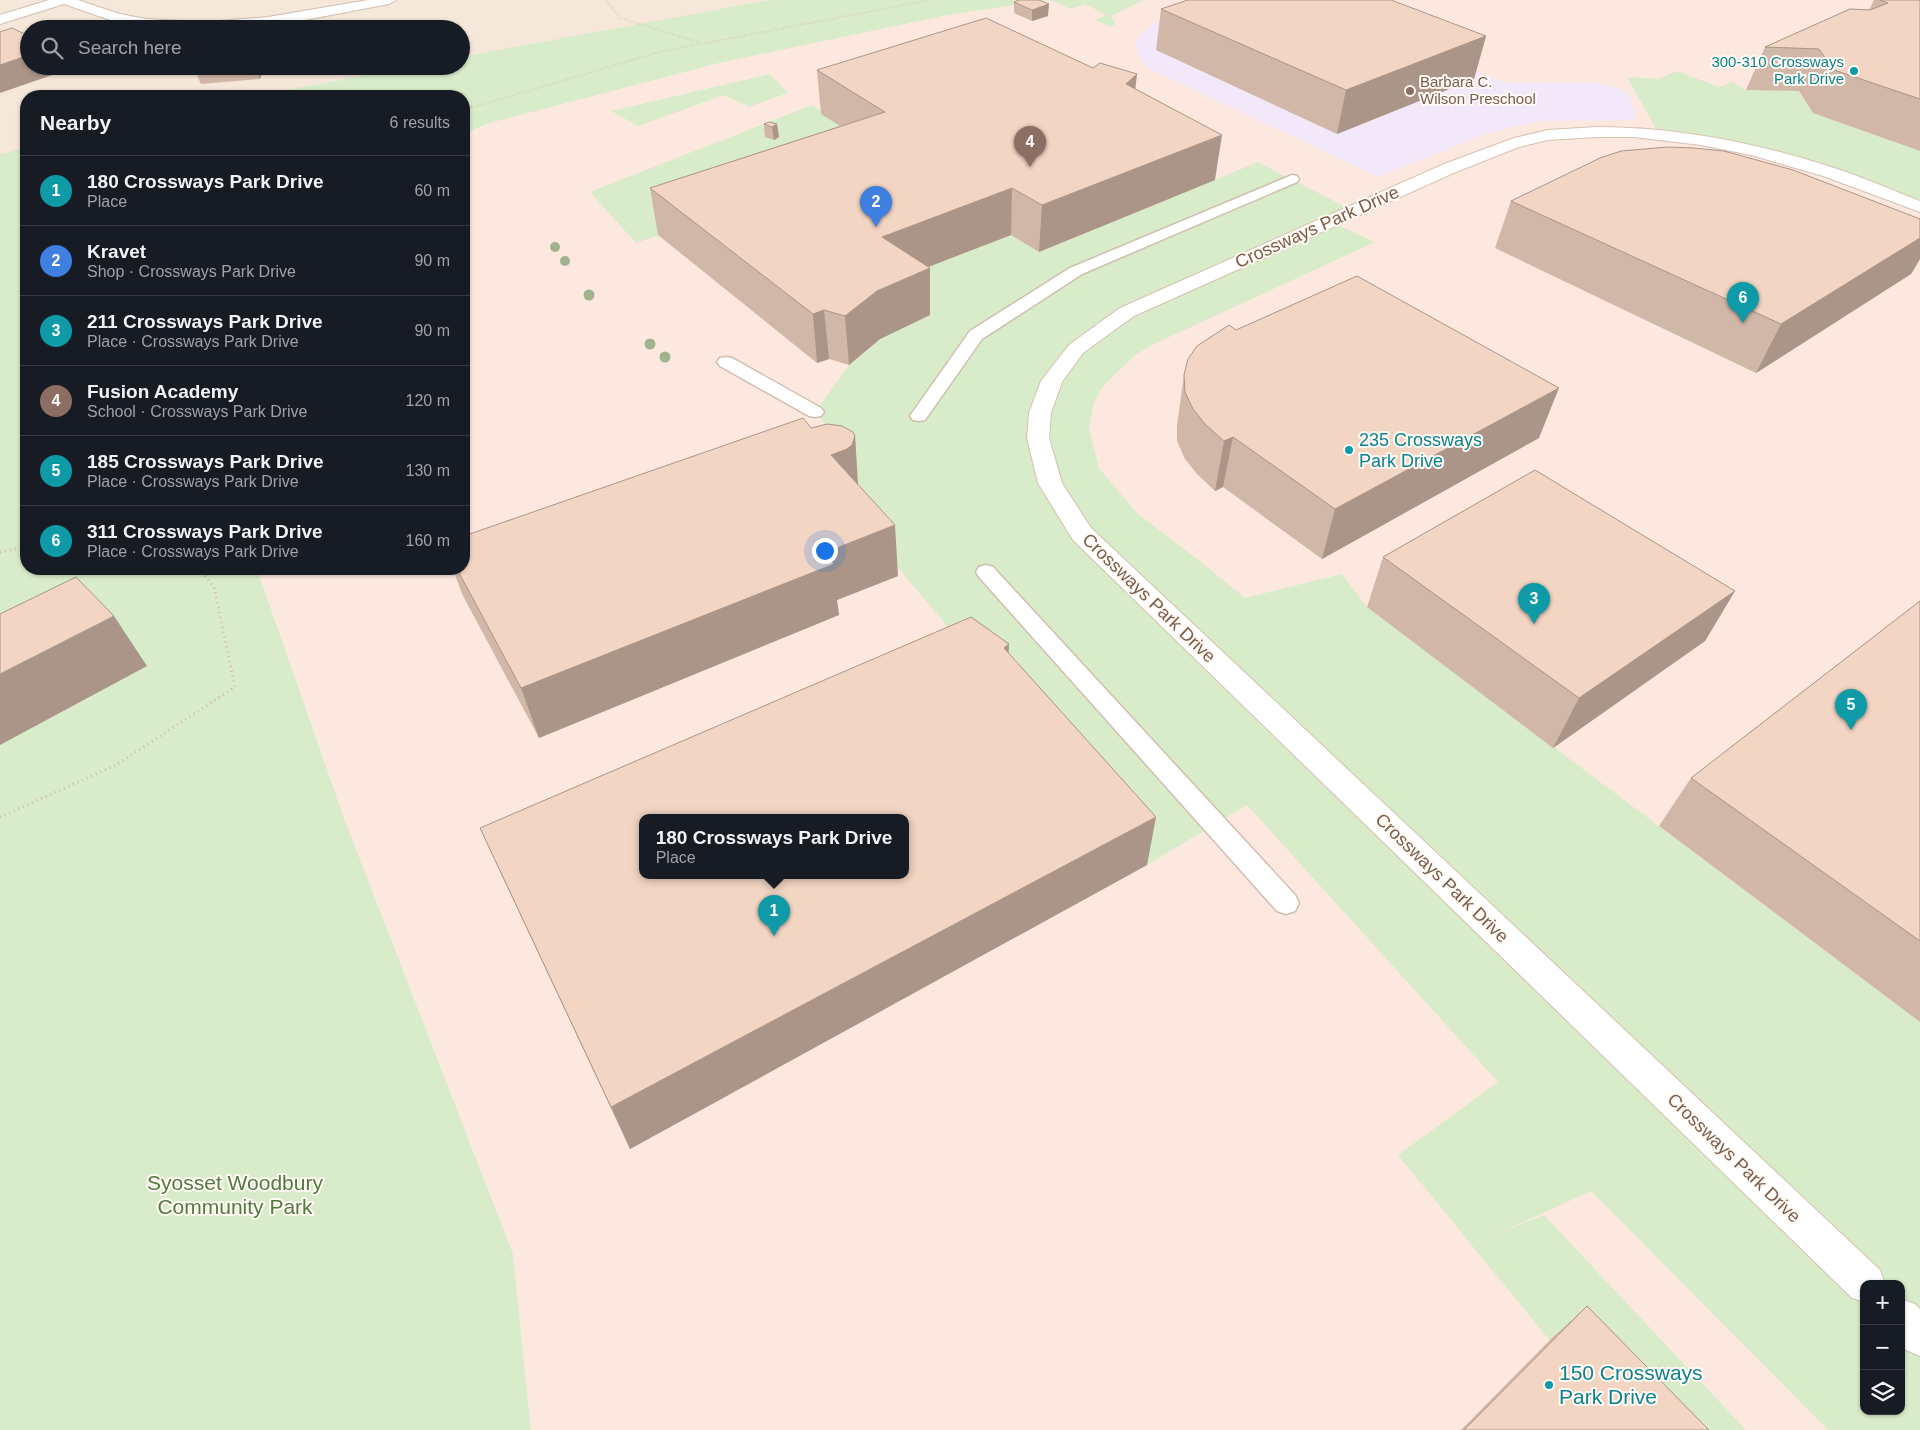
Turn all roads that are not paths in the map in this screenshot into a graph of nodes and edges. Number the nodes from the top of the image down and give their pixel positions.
1 (64, 0) edge
2 (389, 0) edge
3 (0, 20) edge
4 (133, 20) edge
5 (280, 20) edge
6 (1292, 179) dead end
7 (1920, 207) edge
8 (726, 362) dead end
9 (815, 412) dead end
10 (920, 416) dead end
11 (986, 572) dead end
12 (1286, 902) dead end
13 (1862, 1280) edge
14 (1905, 1322) edge
15 (1920, 1336) edge

1 - 3 street
1 - 4 street
2 - 5 street
6 - 10 lane
7 - 13 street, Crossways Park Drive
8 - 9 lane
11 - 12 lane
14 - 15 street

